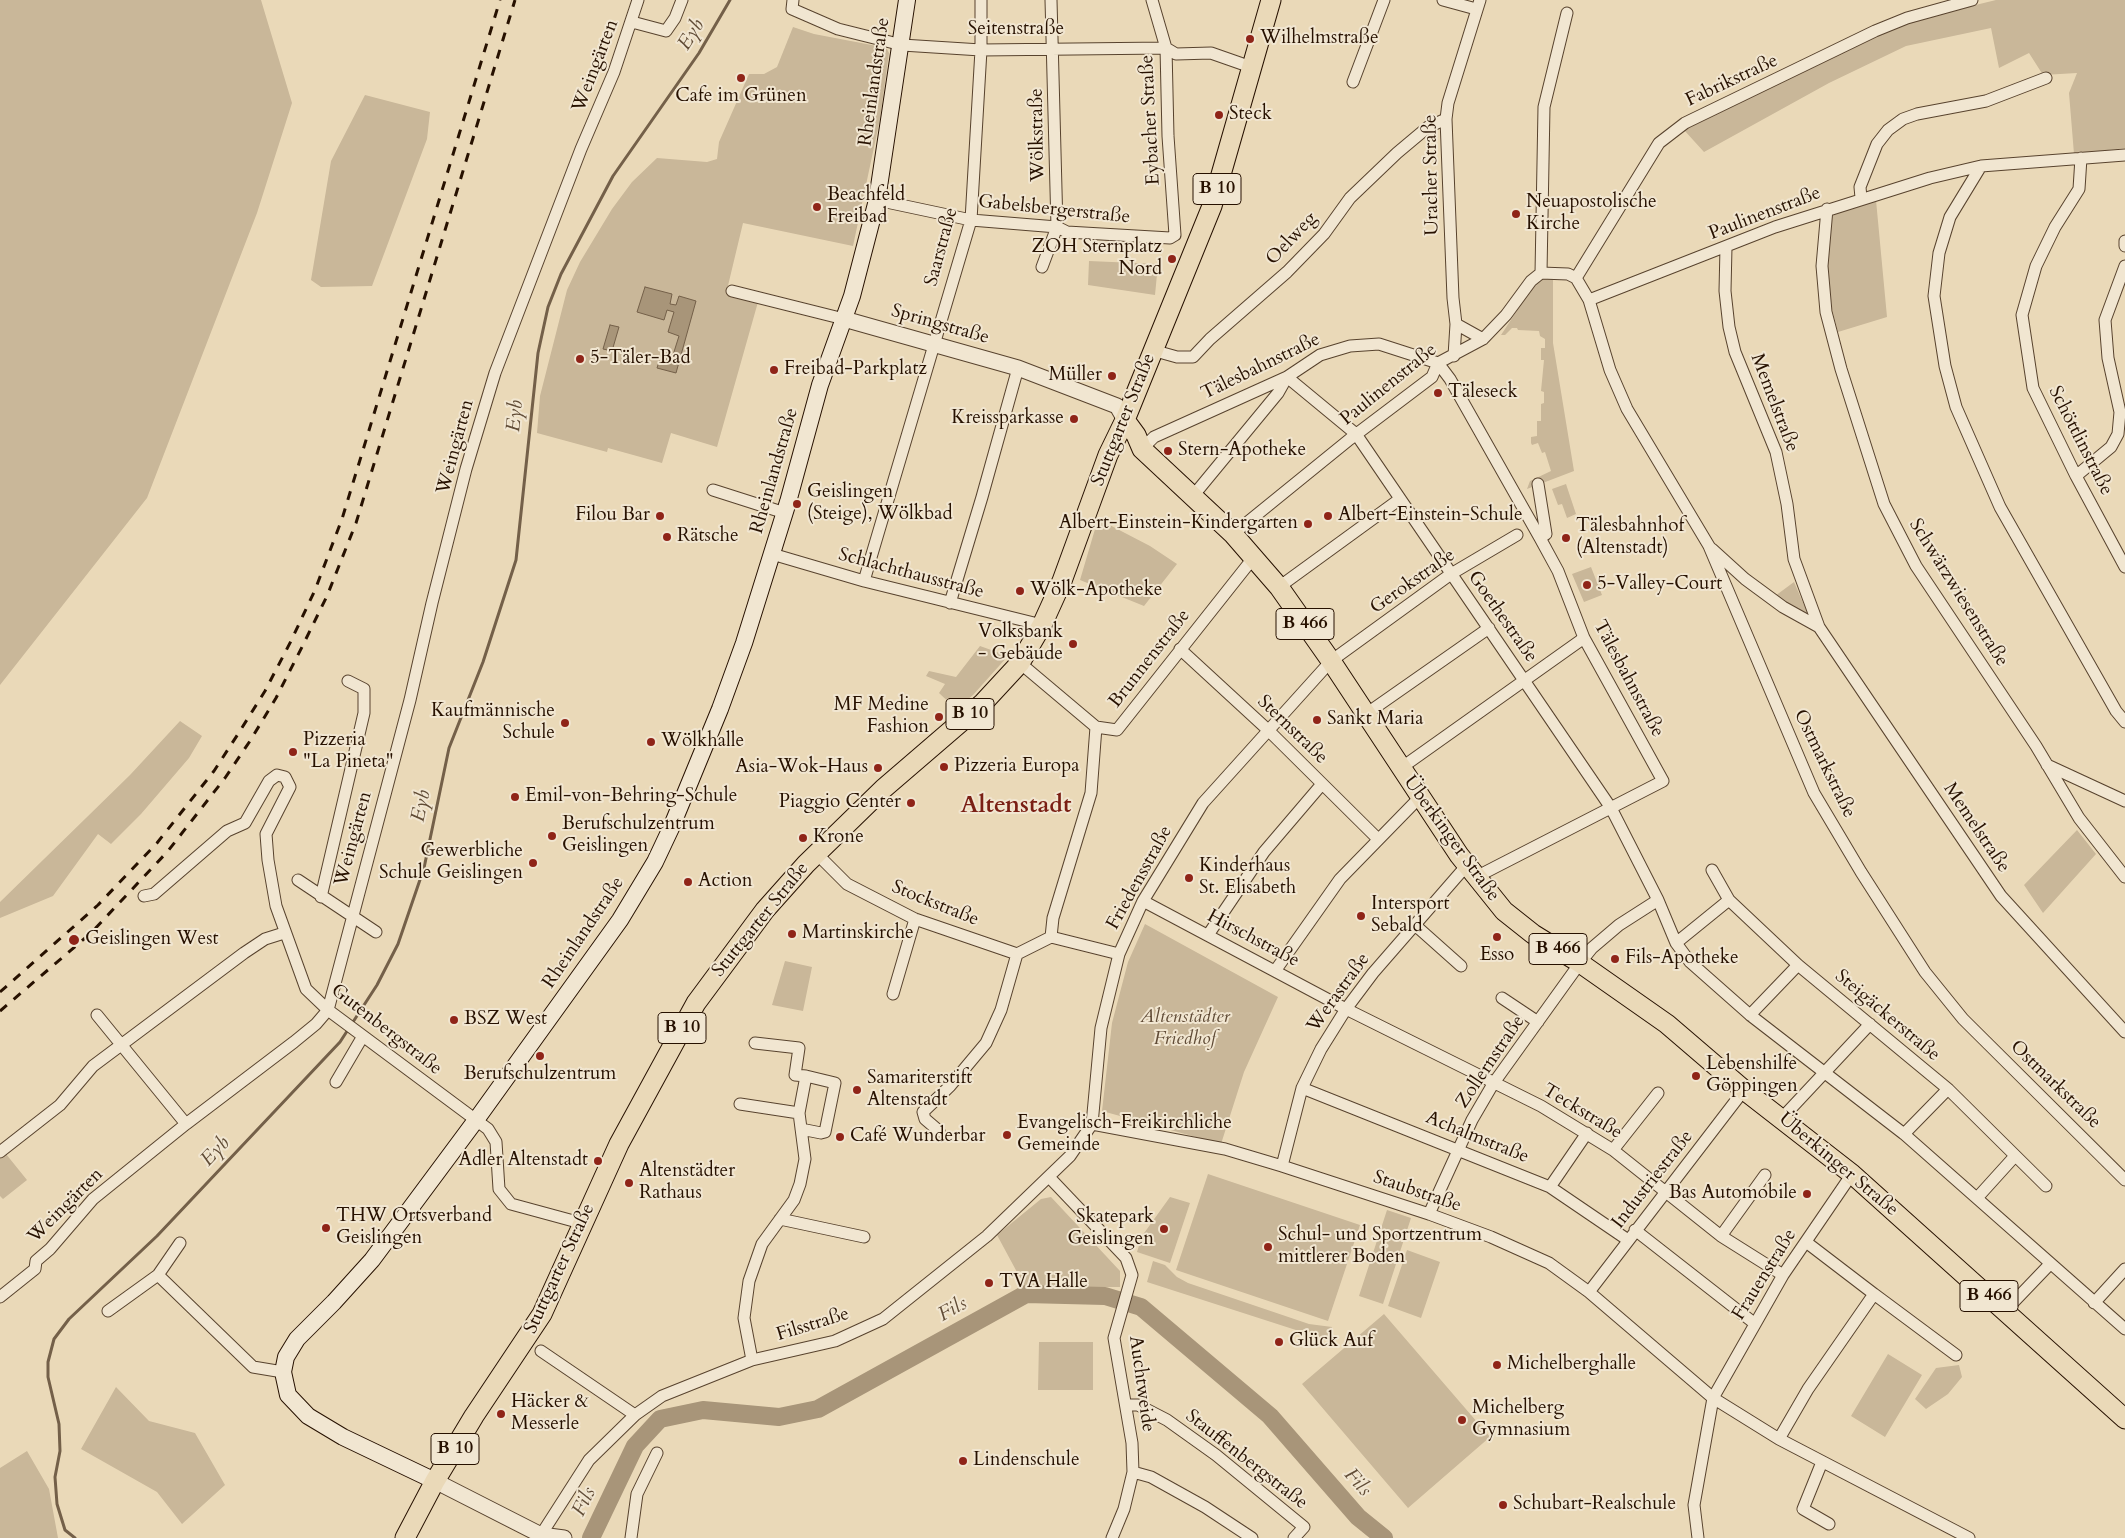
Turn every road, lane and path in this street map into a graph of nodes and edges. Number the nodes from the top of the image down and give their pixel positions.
1 (638, 0) edge
2 (682, 0) edge
3 (793, 0) edge
4 (907, 0) edge
5 (982, 0) edge
6 (1051, 0) edge
7 (1152, 0) edge
8 (1271, 0) edge
9 (1384, 0) edge
10 (1442, 0) edge
11 (1972, 0) edge
12 (1478, 4) edge
13 (1567, 13) dead end
14 (632, 22) junction
15 (902, 44) junction
16 (1053, 47) junction
17 (1166, 48) junction
18 (981, 50) junction
19 (1251, 67) junction
20 (2046, 78) dead end
21 (1353, 82) dead end
22 (1446, 119) junction
23 (2125, 155) edge
24 (2081, 158) junction
25 (1981, 166) junction
26 (1861, 198) junction
27 (877, 200) junction
28 (1827, 209) junction
29 (971, 220) junction
30 (1057, 227) junction
31 (1170, 238) joint
32 (2125, 242) edge
33 (2125, 246) edge
34 (1726, 247) junction
35 (2125, 266) edge
36 (1042, 267) dead end
37 (1541, 273) junction
38 (1576, 278) junction
39 (732, 291) dead end
40 (1589, 300) junction
41 (844, 319) junction
42 (1456, 324) junction
43 (1483, 339) junction
44 (933, 343) junction
45 (1152, 350) junction
46 (1464, 350) junction
47 (1454, 356) junction
48 (1438, 363) junction
49 (1018, 368) junction
50 (1287, 377) junction
51 (1124, 420) junction
52 (1356, 434) junction
53 (1142, 449) junction
54 (2076, 476) junction
55 (1538, 484) dead end
56 (713, 490) dead end
57 (1193, 496) junction
58 (1400, 499) junction
59 (785, 513) junction
60 (1233, 534) junction
61 (1517, 535) dead end
62 (1540, 538) junction
63 (1709, 546) junction
64 (772, 554) junction
65 (1254, 557) junction
66 (2125, 567) edge
67 (1451, 574) junction
68 (864, 581) junction
69 (1279, 587) junction
70 (950, 603) junction
71 (1042, 625) junction
72 (1819, 627) junction
73 (1489, 628) junction
74 (1584, 638) junction
75 (1180, 649) junction
76 (1331, 661) junction
77 (1020, 663) junction
78 (348, 681) dead end
79 (1526, 681) junction
80 (1366, 714) junction
81 (2125, 722) edge
82 (1096, 727) junction
83 (1268, 730) junction
84 (2047, 766) junction
85 (1400, 768) junction
86 (1664, 781) joint
87 (1322, 784) junction
88 (1421, 796) junction
89 (2125, 801) edge
90 (1611, 808) junction
91 (1378, 839) junction
92 (816, 853) junction
93 (1712, 870) dead end
94 (1472, 871) junction
95 (2125, 876) edge
96 (298, 880) dead end
97 (144, 896) dead end
98 (321, 897) junction
99 (1658, 900) junction
100 (1729, 900) junction
101 (1143, 901) junction
102 (352, 918) junction
103 (915, 919) junction
104 (1415, 925) junction
105 (376, 932) dead end
106 (284, 933) junction
107 (1208, 935) junction
108 (1050, 937) junction
109 (1676, 943) junction
110 (1016, 954) junction
111 (1119, 954) junction
112 (1580, 963) junction
113 (1798, 964) junction
114 (1461, 966) dead end
115 (1275, 971) junction
116 (893, 994) dead end
117 (1502, 998) dead end
118 (1346, 1009) junction
119 (332, 1013) junction
120 (97, 1015) dead end
121 (1750, 1015) junction
122 (1538, 1022) junction
123 (1870, 1024) junction
124 (2125, 1032) edge
125 (361, 1034) junction
126 (755, 1043) dead end
127 (121, 1045) junction
128 (1824, 1072) junction
129 (806, 1076) junction
130 (336, 1082) dead end
131 (1493, 1084) junction
132 (1302, 1088) junction
133 (1948, 1089) junction
134 (1744, 1090) junction
135 (1658, 1093) dead end
136 (740, 1104) dead end
137 (799, 1113) junction
138 (1782, 1118) junction
139 (476, 1120) junction
140 (186, 1124) junction
141 (1092, 1124) junction
142 (801, 1130) junction
143 (939, 1131) dead end
144 (1587, 1133) junction
145 (1904, 1134) junction
146 (1458, 1149) junction
147 (1612, 1150) junction
148 (0, 1152) edge
149 (2015, 1156) junction
150 (1282, 1166) junction
151 (1852, 1174) junction
152 (1765, 1175) dead end
153 (1049, 1177) junction
154 (2125, 1180) edge
155 (2046, 1186) dead end
156 (1550, 1187) junction
157 (1666, 1193) junction
158 (1977, 1198) junction
159 (1429, 1214) junction
160 (780, 1219) junction
161 (581, 1224) junction
162 (1632, 1235) junction
163 (1721, 1236) junction
164 (864, 1237) dead end
165 (1806, 1242) junction
166 (180, 1243) dead end
167 (2050, 1264) junction
168 (2125, 1269) edge
169 (158, 1275) junction
170 (1783, 1275) junction
171 (1589, 1292) junction
172 (1874, 1294) junction
173 (0, 1297) edge
174 (2094, 1303) junction
175 (108, 1311) dead end
176 (2005, 1311) junction
177 (1754, 1323) junction
178 (2125, 1329) edge
179 (541, 1351) dead end
180 (1956, 1355) dead end
181 (752, 1360) junction
182 (283, 1372) junction
183 (1713, 1398) junction
184 (1126, 1405) junction
185 (635, 1415) junction
186 (2125, 1419) edge
187 (1779, 1439) junction
188 (657, 1453) dead end
189 (1822, 1462) junction
190 (1133, 1472) junction
191 (435, 1481) junction
192 (1828, 1524) dead end
193 (540, 1536) edge
194 (405, 1538) edge
195 (564, 1538) edge
196 (631, 1538) edge
197 (1112, 1538) edge
198 (1252, 1538) edge
199 (1294, 1538) edge
200 (1698, 1538) edge
201 (1968, 1538) edge

1 - 14 street, Weingärten
2 - 14 street
3 - 15 street, Seitenstraße
4 - 15 main road, Rheinlandstraße
5 - 18 street, Saarstraße
6 - 16 street, Wölkstraße
7 - 17 street, Eybacher Straße
8 - 19 main road, Stuttgarter Straße / B 10
9 - 21 street
10 - 12 street
11 - 38 street, Fabrikstraße
12 - 22 street, Uracher Straße
13 - 37 street
14 - 102 street, Weingärten
15 - 18 street, Seitenstraße
15 - 27 main road, Rheinlandstraße
16 - 17 street, Seitenstraße
16 - 18 street, Seitenstraße
16 - 30 street, Wölkstraße
17 - 19 street, Seitenstraße
17 - 31 street, Eybacher Straße
18 - 29 street, Saarstraße
19 - 45 main road, Stuttgarter Straße / B 10
20 - 26 street
22 - 42 street, Uracher Straße
22 - 45 street, Oelweg
23 - 24 street, Paulinenstraße
24 - 25 street, Paulinenstraße
24 - 54 street, Schöttlinstraße
25 - 26 street, Paulinenstraße
25 - 81 street
26 - 28 street, Paulinenstraße
27 - 29 street, Gabelsbergerstraße
27 - 41 main road, Rheinlandstraße
28 - 34 street, Paulinenstraße
28 - 84 street, Schwärzwiesenstraße
29 - 30 street, Gabelsbergerstraße
29 - 44 street, Saarstraße
30 - 31 street, Gabelsbergerstraße
30 - 36 street, Wölkstraße
32 - 33 street
34 - 40 street, Paulinenstraße
34 - 72 street, Memelstraße
35 - 54 street
37 - 38 street
37 - 43 street, Paulinenstraße
38 - 40 street
39 - 41 street, Springstraße
40 - 63 street, Ostmarkstraße
41 - 44 street, Springstraße
41 - 59 main road, Rheinlandstraße
42 - 43 street
42 - 46 street, Uracher Straße
42 - 47 street, Uracher Straße
43 - 46 street, Paulinenstraße
44 - 49 street, Springstraße
44 - 68 street, Saarstraße
45 - 51 main road, Stuttgarter Straße / B 10
46 - 47 street, Paulinenstraße
47 - 48 street, Paulinenstraße
48 - 50 street, Tälesbahnstraße
48 - 52 street, Paulinenstraße
48 - 62 street, Tälesbahnstraße
49 - 51 street, Springstraße
49 - 70 street
50 - 52 street, Goethestraße
50 - 53 street, Tälesbahnstraße
50 - 57 street
51 - 53 main road, Überkinger Straße / B 466
51 - 71 main road, Stuttgarter Straße / B 10
52 - 58 street, Goethestraße
52 - 60 street, Paulinenstraße
53 - 57 main road, Überkinger Straße / B 466
54 - 66 street, Schöttlinstraße
55 - 62 street
56 - 59 street
57 - 60 main road, Überkinger Straße / B 466
58 - 67 street, Goethestraße
58 - 69 street
59 - 64 main road, Rheinlandstraße
60 - 65 main road, Überkinger Straße / B 466
61 - 67 street, Gerokstraße
62 - 74 street, Tälesbahnstraße
63 - 72 street, Memelstraße
63 - 154 street, Ostmarkstraße
64 - 68 street, Schlachthausstraße
64 - 139 main road, Rheinlandstraße
65 - 69 main road, Überkinger Straße / B 466
65 - 75 street, Brunnenstraße
67 - 73 street, Goethestraße
67 - 76 street, Gerokstraße
68 - 70 street, Schlachthausstraße
69 - 76 main road, Überkinger Straße / B 466
70 - 71 street, Schlachthausstraße
71 - 77 main road, Stuttgarter Straße / B 10
72 - 124 street, Memelstraße
73 - 79 street, Goethestraße
73 - 80 street
74 - 79 street
74 - 86 street, Tälesbahnstraße
75 - 82 street, Brunnenstraße
75 - 83 street, Sternstraße
76 - 80 main road, Überkinger Straße / B 466
76 - 83 street, Friedensstraße
77 - 82 street
77 - 92 main road, Stuttgarter Straße / B 10
78 - 98 street, Weingärten
79 - 85 street
79 - 90 street, Goethestraße
80 - 85 main road, Überkinger Straße / B 466
82 - 108 street, Brunnenstraße
83 - 87 street, Sternstraße
83 - 101 street, Friedensstraße
84 - 89 street
84 - 95 street, Schwärzwiesenstraße
85 - 88 main road, Überkinger Straße / B 466
86 - 90 street, Werastraße
87 - 91 street, Sternstraße
87 - 107 street
88 - 91 street
88 - 94 main road, Überkinger Straße / B 466
90 - 94 street, Werastraße
90 - 99 street, Goethestraße
91 - 115 street
92 - 103 street, Stockstraße
92 - 161 main road, Stuttgarter Straße / B 10
93 - 100 street, Steigäckerstraße
94 - 104 street, Werastraße
94 - 112 main road, Überkinger Straße / B 466
96 - 98 street, Weingärten
97 - 106 street, Gutenbergstraße
98 - 102 street, Weingärten
99 - 109 street, Goethestraße
99 - 112 street, Zollernstraße
100 - 109 street
100 - 113 street, Steigäckerstraße
101 - 107 street, Hirschstraße
101 - 111 street, Friedensstraße
102 - 105 street, Weingärten
102 - 119 street, Weingärten
103 - 110 street, Stockstraße
103 - 116 street
104 - 114 street
104 - 118 street, Werastraße
106 - 119 street, Gutenbergstraße
106 - 127 street
107 - 115 street, Hirschstraße
108 - 110 street
108 - 111 street
109 - 121 street, Goethestraße
110 - 143 street
111 - 141 street, Friedensstraße
112 - 122 street, Zollernstraße
112 - 134 main road, Überkinger Straße / B 466
113 - 121 street
113 - 123 street, Steigäckerstraße
115 - 118 street, Hirschstraße
117 - 122 street
118 - 131 street, Teckstraße
118 - 132 street, Werastraße
119 - 125 street, Gutenbergstraße
119 - 140 street, Weingärten
120 - 127 street
121 - 128 street, Goethestraße
122 - 131 street, Zollernstraße
123 - 128 street
123 - 133 street, Steigäckerstraße
125 - 130 street
125 - 139 street, Gutenbergstraße
126 - 129 street
127 - 140 street
127 - 148 street
128 - 138 street
128 - 145 street, Goethestraße
129 - 137 street
129 - 142 street
131 - 144 street, Teckstraße
131 - 146 street, Zollernstraße
132 - 146 street, Achalmstraße
132 - 150 street, Werastraße
133 - 145 street
133 - 149 street, Steigäckerstraße
134 - 138 main road, Überkinger Straße / B 466
134 - 157 street, Industriestraße
135 - 147 street
136 - 137 street
137 - 142 street
138 - 151 main road, Überkinger Straße / B 466
139 - 161 street, Gutenbergstraße
139 - 182 main road, Rheinlandstraße
140 - 173 street, Weingärten
141 - 150 street, Staubstraße
141 - 153 street, Friedensstraße
142 - 160 street
144 - 147 street, Teckstraße
144 - 156 street
145 - 158 street, Goethestraße
146 - 156 street, Achalmstraße
146 - 159 street, Zollernstraße
147 - 157 street, Teckstraße
149 - 155 street, Steigäckerstraße
149 - 158 street
150 - 159 street, Staubstraße
151 - 165 street, Frauenstraße
151 - 176 main road, Überkinger Straße / B 466
152 - 163 street
153 - 181 street, Filsstraße
153 - 184 street, Auchtweide
156 - 162 street, Achalmstraße
157 - 162 street, Industriestraße
157 - 163 street, Teckstraße
158 - 167 street, Goethestraße
159 - 171 street, Staubstraße
160 - 164 street
160 - 181 street
161 - 191 main road, Stuttgarter Straße / B 10
162 - 171 street, Industriestraße
162 - 177 street, Achalmstraße
163 - 170 street, Teckstraße
165 - 170 street, Frauenstraße
165 - 172 street
166 - 169 street
167 - 174 street, Goethestraße
167 - 176 street
168 - 174 street
169 - 175 street
169 - 182 street
170 - 177 street, Frauenstraße
171 - 183 street, Staubstraße
172 - 180 street
172 - 187 street
174 - 178 street, Goethestraße
176 - 186 main road, Überkinger Straße / B 466
177 - 183 street, Frauenstraße
179 - 185 street
181 - 185 street, Filsstraße
182 - 191 main road
183 - 187 street, Staubstraße
183 - 200 street, Frauenstraße
184 - 190 street, Auchtweide
184 - 199 street, Stauffenbergstraße
185 - 193 street, Filsstraße
187 - 189 street, Staubstraße
188 - 196 street
189 - 192 street
189 - 201 street, Staubstraße
190 - 197 street, Auchtweide
190 - 198 street
191 - 193 street
191 - 194 main road, Stuttgarter Straße / B 10
193 - 195 street

